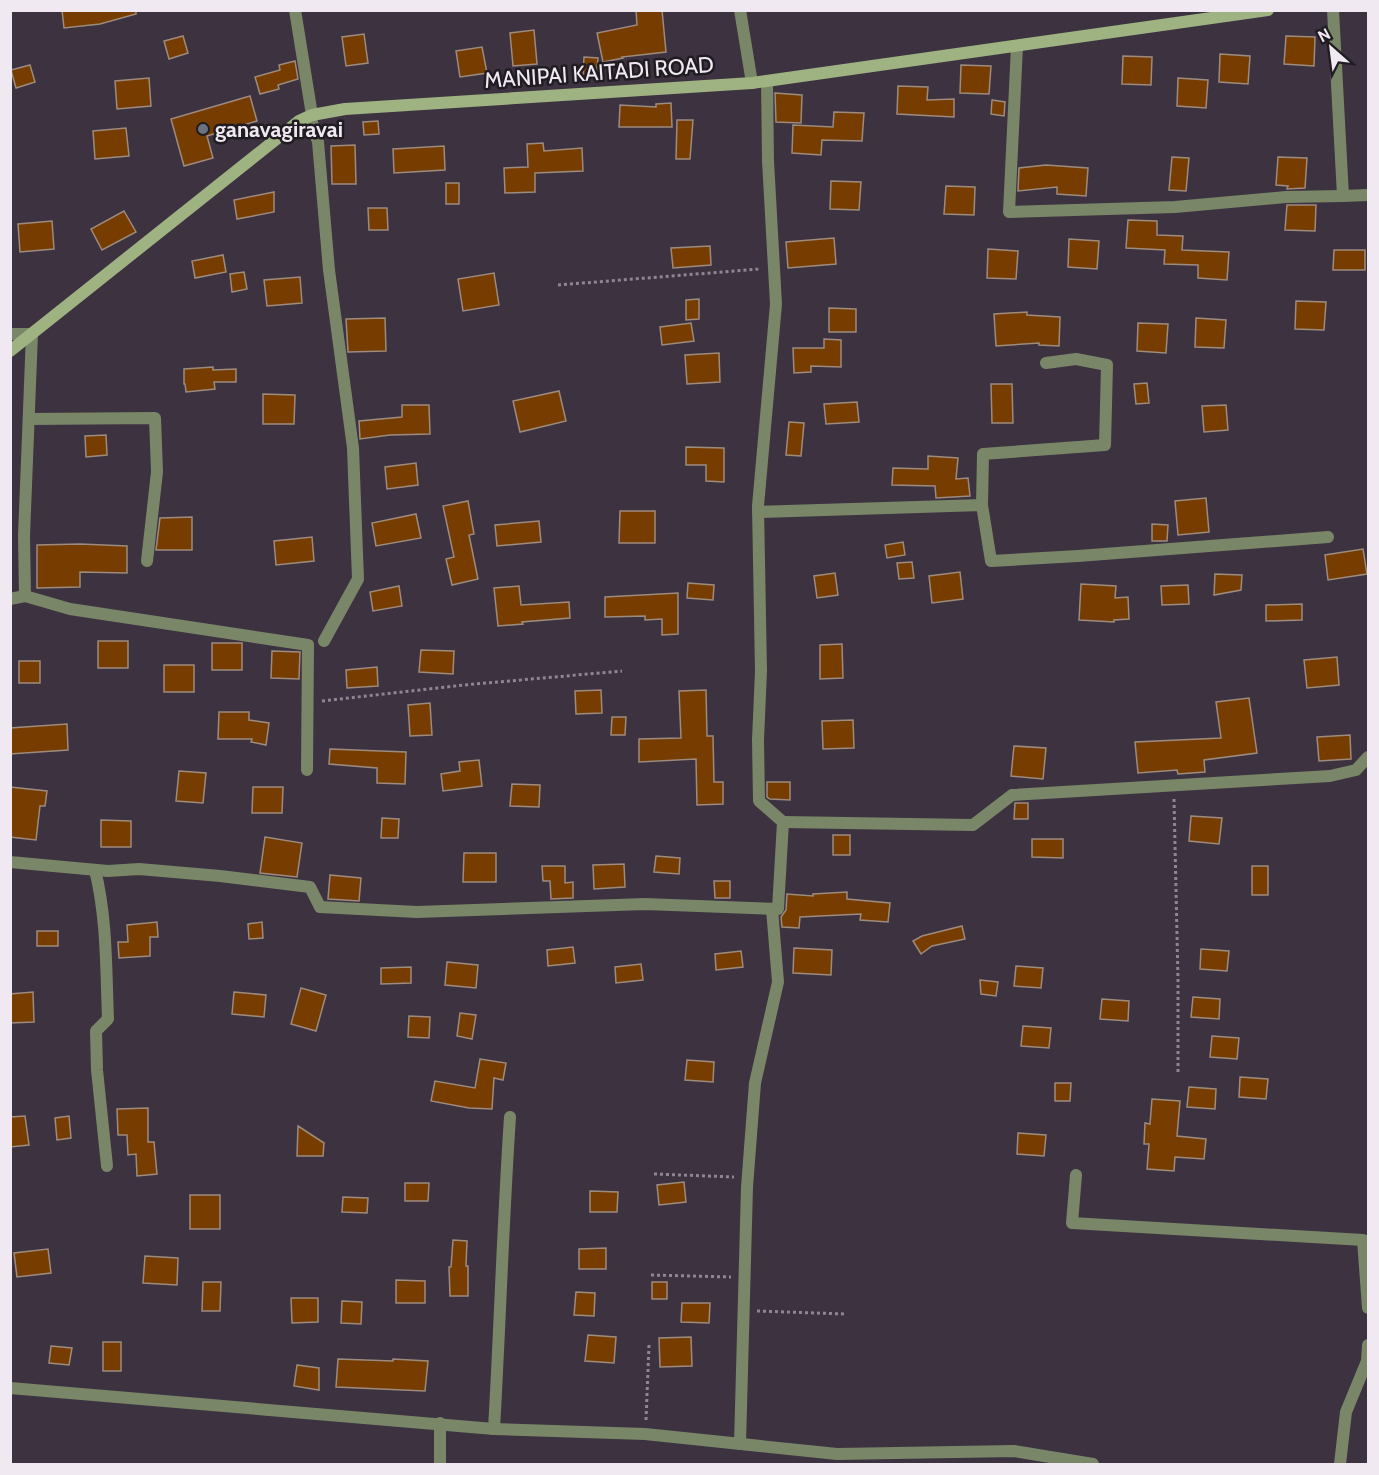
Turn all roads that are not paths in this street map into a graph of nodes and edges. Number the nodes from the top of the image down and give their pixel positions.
1 (295, 10) edge
2 (740, 10) edge
3 (1268, 10) edge
4 (1333, 10) edge
5 (1017, 46) junction
6 (767, 81) junction
7 (752, 83) junction
8 (311, 115) junction
9 (1368, 195) edge
10 (1342, 196) junction
11 (10, 334) edge
12 (32, 334) junction
13 (10, 351) edge
14 (1046, 363) dead end
15 (29, 419) junction
16 (982, 505) junction
17 (758, 512) junction
18 (1328, 537) dead end
19 (147, 561) dead end
20 (25, 596) junction
21 (10, 599) edge
22 (324, 641) dead end
23 (1366, 763) edge
24 (308, 770) dead end
25 (783, 822) junction
26 (10, 862) edge
27 (95, 870) junction
28 (772, 909) junction
29 (510, 1117) dead end
30 (107, 1166) dead end
31 (1076, 1175) dead end
32 (1368, 1308) edge
33 (1368, 1345) edge
34 (10, 1388) edge
35 (440, 1423) junction
36 (494, 1429) junction
37 (740, 1444) junction
38 (440, 1464) edge
39 (1093, 1464) edge
40 (1340, 1464) edge

1 - 8 street
2 - 7 street
3 - 5 main road, MANIPAI KAITADI ROAD
4 - 10 street
5 - 6 main road, MANIPAI KAITADI ROAD
5 - 10 street
6 - 7 main road, MANIPAI KAITADI ROAD
6 - 17 street
7 - 8 main road, MANIPAI KAITADI ROAD
8 - 12 main road, MANIPAI KAITADI ROAD
8 - 22 street
9 - 10 street
11 - 12 street
12 - 13 main road, MANIPAI KAITADI ROAD
12 - 15 street
14 - 16 street
15 - 19 street
15 - 20 street
16 - 17 street
16 - 18 street
17 - 25 street
20 - 21 street
20 - 24 street
23 - 25 street
25 - 28 street
26 - 27 street
27 - 28 street
27 - 30 street
28 - 37 street
29 - 36 street
31 - 32 street
33 - 40 street
34 - 35 street
35 - 36 street
35 - 38 street
36 - 37 street
37 - 39 street

